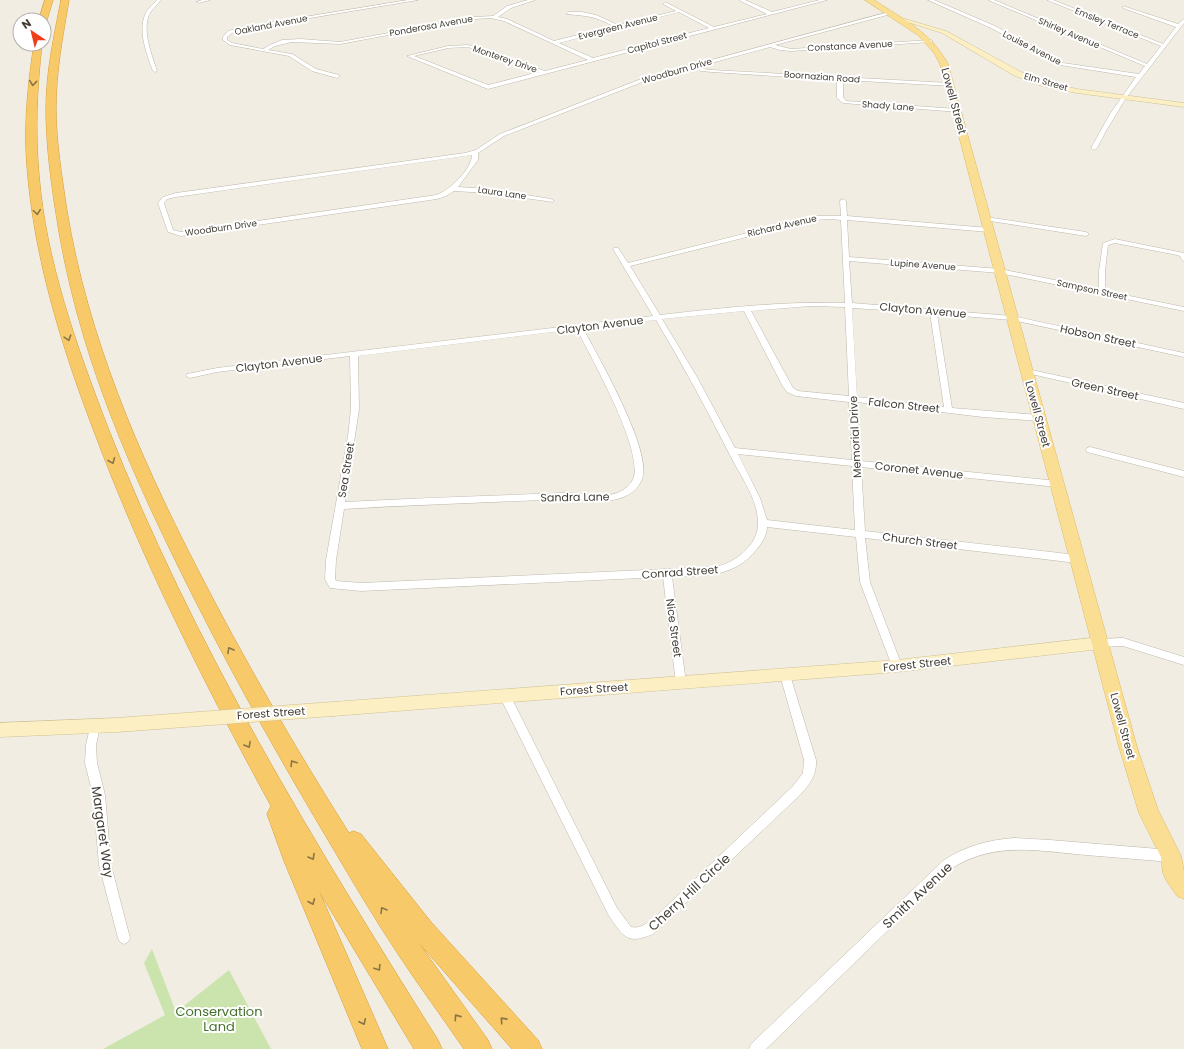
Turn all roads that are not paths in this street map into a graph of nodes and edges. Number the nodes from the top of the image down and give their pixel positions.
1 (49, 0) edge
2 (66, 0) edge
3 (158, 0) edge
4 (208, 0) edge
5 (416, 0) edge
6 (533, 0) edge
7 (741, 0) edge
8 (825, 0) edge
9 (869, 0) edge
10 (930, 0) edge
11 (990, 0) edge
12 (1049, 0) edge
13 (199, 2) dead end
14 (665, 3) dead end
15 (1125, 6) dead end
16 (680, 11) junction
17 (45, 12) edge
18 (568, 13) dead end
19 (772, 14) junction
20 (893, 15) junction
21 (495, 17) junction
22 (1184, 20) edge
23 (618, 26) junction
24 (1179, 26) junction
25 (714, 29) junction
26 (931, 41) junction
27 (555, 42) junction
28 (770, 45) junction
29 (1164, 46) junction
30 (264, 50) junction
31 (37, 52) edge
32 (593, 60) junction
33 (694, 65) junction
34 (1148, 66) junction
35 (155, 71) dead end
36 (543, 72) junction
37 (337, 76) dead end
38 (1141, 76) junction
39 (840, 78) junction
40 (950, 85) junction
41 (488, 87) joint
42 (1125, 97) junction
43 (1184, 105) edge
44 (957, 111) junction
45 (1094, 148) dead end
46 (474, 152) junction
47 (453, 189) junction
48 (551, 201) dead end
49 (843, 201) dead end
50 (844, 218) junction
51 (988, 225) junction
52 (1086, 234) dead end
53 (616, 249) dead end
54 (1184, 258) edge
55 (846, 259) junction
56 (626, 264) junction
57 (1000, 271) junction
58 (1102, 292) junction
59 (848, 304) junction
60 (746, 308) junction
61 (1184, 309) edge
62 (933, 311) junction
63 (658, 318) junction
64 (1012, 318) junction
65 (579, 327) junction
66 (354, 354) junction
67 (1184, 355) edge
68 (1027, 371) junction
69 (190, 376) dead end
70 (853, 400) junction
71 (1184, 406) edge
72 (948, 409) junction
73 (1039, 418) junction
74 (1090, 450) dead end
75 (732, 452) junction
76 (856, 464) junction
77 (1184, 474) edge
78 (1057, 484) junction
79 (340, 506) junction
80 (763, 523) junction
81 (860, 534) junction
82 (1077, 559) junction
83 (667, 573) junction
84 (333, 585) joint
85 (1100, 643) junction
86 (1184, 661) edge
87 (897, 666) junction
88 (785, 675) junction
89 (681, 683) junction
90 (505, 696) junction
91 (95, 726) junction
92 (0, 730) edge
93 (265, 774) junction
94 (305, 782) junction
95 (1178, 860) edge
96 (1184, 889) edge
97 (124, 938) dead end
98 (375, 1049) edge
99 (429, 1049) edge
100 (479, 1049) edge
101 (528, 1049) edge
102 (756, 1049) edge

1 - 17 highway
94 -> 2 highway
3 - 35 street
4 - 13 street
5 - 30 street, Oakland Avenue
6 - 21 street
7 - 19 street
8 - 19 street, Capitol Street
9 - 20 main road, Lowell Street
10 - 38 street, Louise Avenue
11 - 34 street, Shirley Avenue
12 - 29 street, Emsley Terrace
14 - 16 street
15 - 24 street
16 - 23 street, Evergreen Avenue
16 - 25 street
18 - 23 street
19 - 25 street, Capitol Street
20 - 26 main road, Lowell Street
20 - 28 street, Woodburn Drive
20 - 42 street, Elm Street
21 - 27 street, Ponderosa Avenue
21 - 30 street, Ponderosa Avenue
22 - 24 street
23 - 27 street, Evergreen Avenue
24 - 29 street
25 - 32 street, Capitol Street
26 - 28 street, Constance Avenue
26 - 40 main road, Lowell Street
27 - 32 street, Ponderosa Avenue
28 - 33 street, Woodburn Drive
29 - 34 street
30 - 37 street, Oakland Avenue
31 -> 93 highway
32 - 36 street, Capitol Street
33 - 39 street, Boornazian Road
33 - 46 street, Woodburn Drive
34 - 38 street
36 - 41 street, Capitol Street
36 - 41 street, Monterey Drive
38 - 42 street
39 - 40 street, Boornazian Road
39 - 44 street, Shady Lane
40 - 44 main road, Lowell Street
42 - 43 street, Elm Street
42 - 45 street
44 - 51 main road, Lowell Street
46 - 47 street, Woodburn Drive
46 - 47 street, Woodburn Drive
47 - 48 street, Laura Lane
49 - 50 street, Memorial Drive
50 - 51 street, Richard Avenue
50 - 55 street, Memorial Drive
50 - 56 street, Richard Avenue
51 - 52 street, Richard Avenue
51 - 57 main road, Lowell Street
53 - 56 street
54 - 58 street
55 - 57 street, Lupine Avenue
55 - 59 street, Memorial Drive
56 - 63 street
57 - 58 street, Sampson Street
57 - 64 main road, Lowell Street
58 - 61 street, Sampson Street
59 - 60 street, Clayton Avenue
59 - 62 street, Clayton Avenue
59 - 70 street, Memorial Drive
60 - 63 street, Clayton Avenue
60 - 70 street, Falcon Street
62 - 64 street, Clayton Avenue
62 - 72 street
63 - 65 street, Clayton Avenue
63 - 75 street
64 - 67 street, Hobson Street
64 - 68 main road, Lowell Street
65 - 66 street, Clayton Avenue
65 - 79 street, Sandra Lane
66 - 69 street, Clayton Avenue
66 - 79 street, Sea Street
68 - 71 street, Green Street
68 - 73 main road, Lowell Street
70 - 72 street, Falcon Street
70 - 76 street, Memorial Drive
72 - 73 street, Falcon Street
73 - 78 main road, Lowell Street
74 - 77 street
75 - 76 street, Coronet Avenue
75 - 80 street
76 - 78 street, Coronet Avenue
76 - 81 street, Memorial Drive
78 - 82 main road, Lowell Street
79 - 84 street, Sea Street
80 - 81 street, Church Street
80 - 83 street, Conrad Street
81 - 82 street, Church Street
81 - 87 street, Memorial Drive
82 - 85 main road, Lowell Street
83 - 84 street, Conrad Street
83 - 89 street, Nice Street
85 - 86 street, Forest Street
85 - 87 street, Forest Street
85 - 95 main road, Lowell Street
87 - 88 street, Forest Street
88 - 89 street, Forest Street
88 - 90 street, Cherry Hill Circle
89 - 90 street, Forest Street
90 - 91 street, Forest Street, bridge
91 - 92 street, Forest Street
91 - 97 street, Margaret Way
93 -> 98 highway
93 -> 99 highway
100 -> 94 highway
101 -> 94 highway
95 - 96 main road, Lowell Street
95 - 102 street, Smith Avenue

